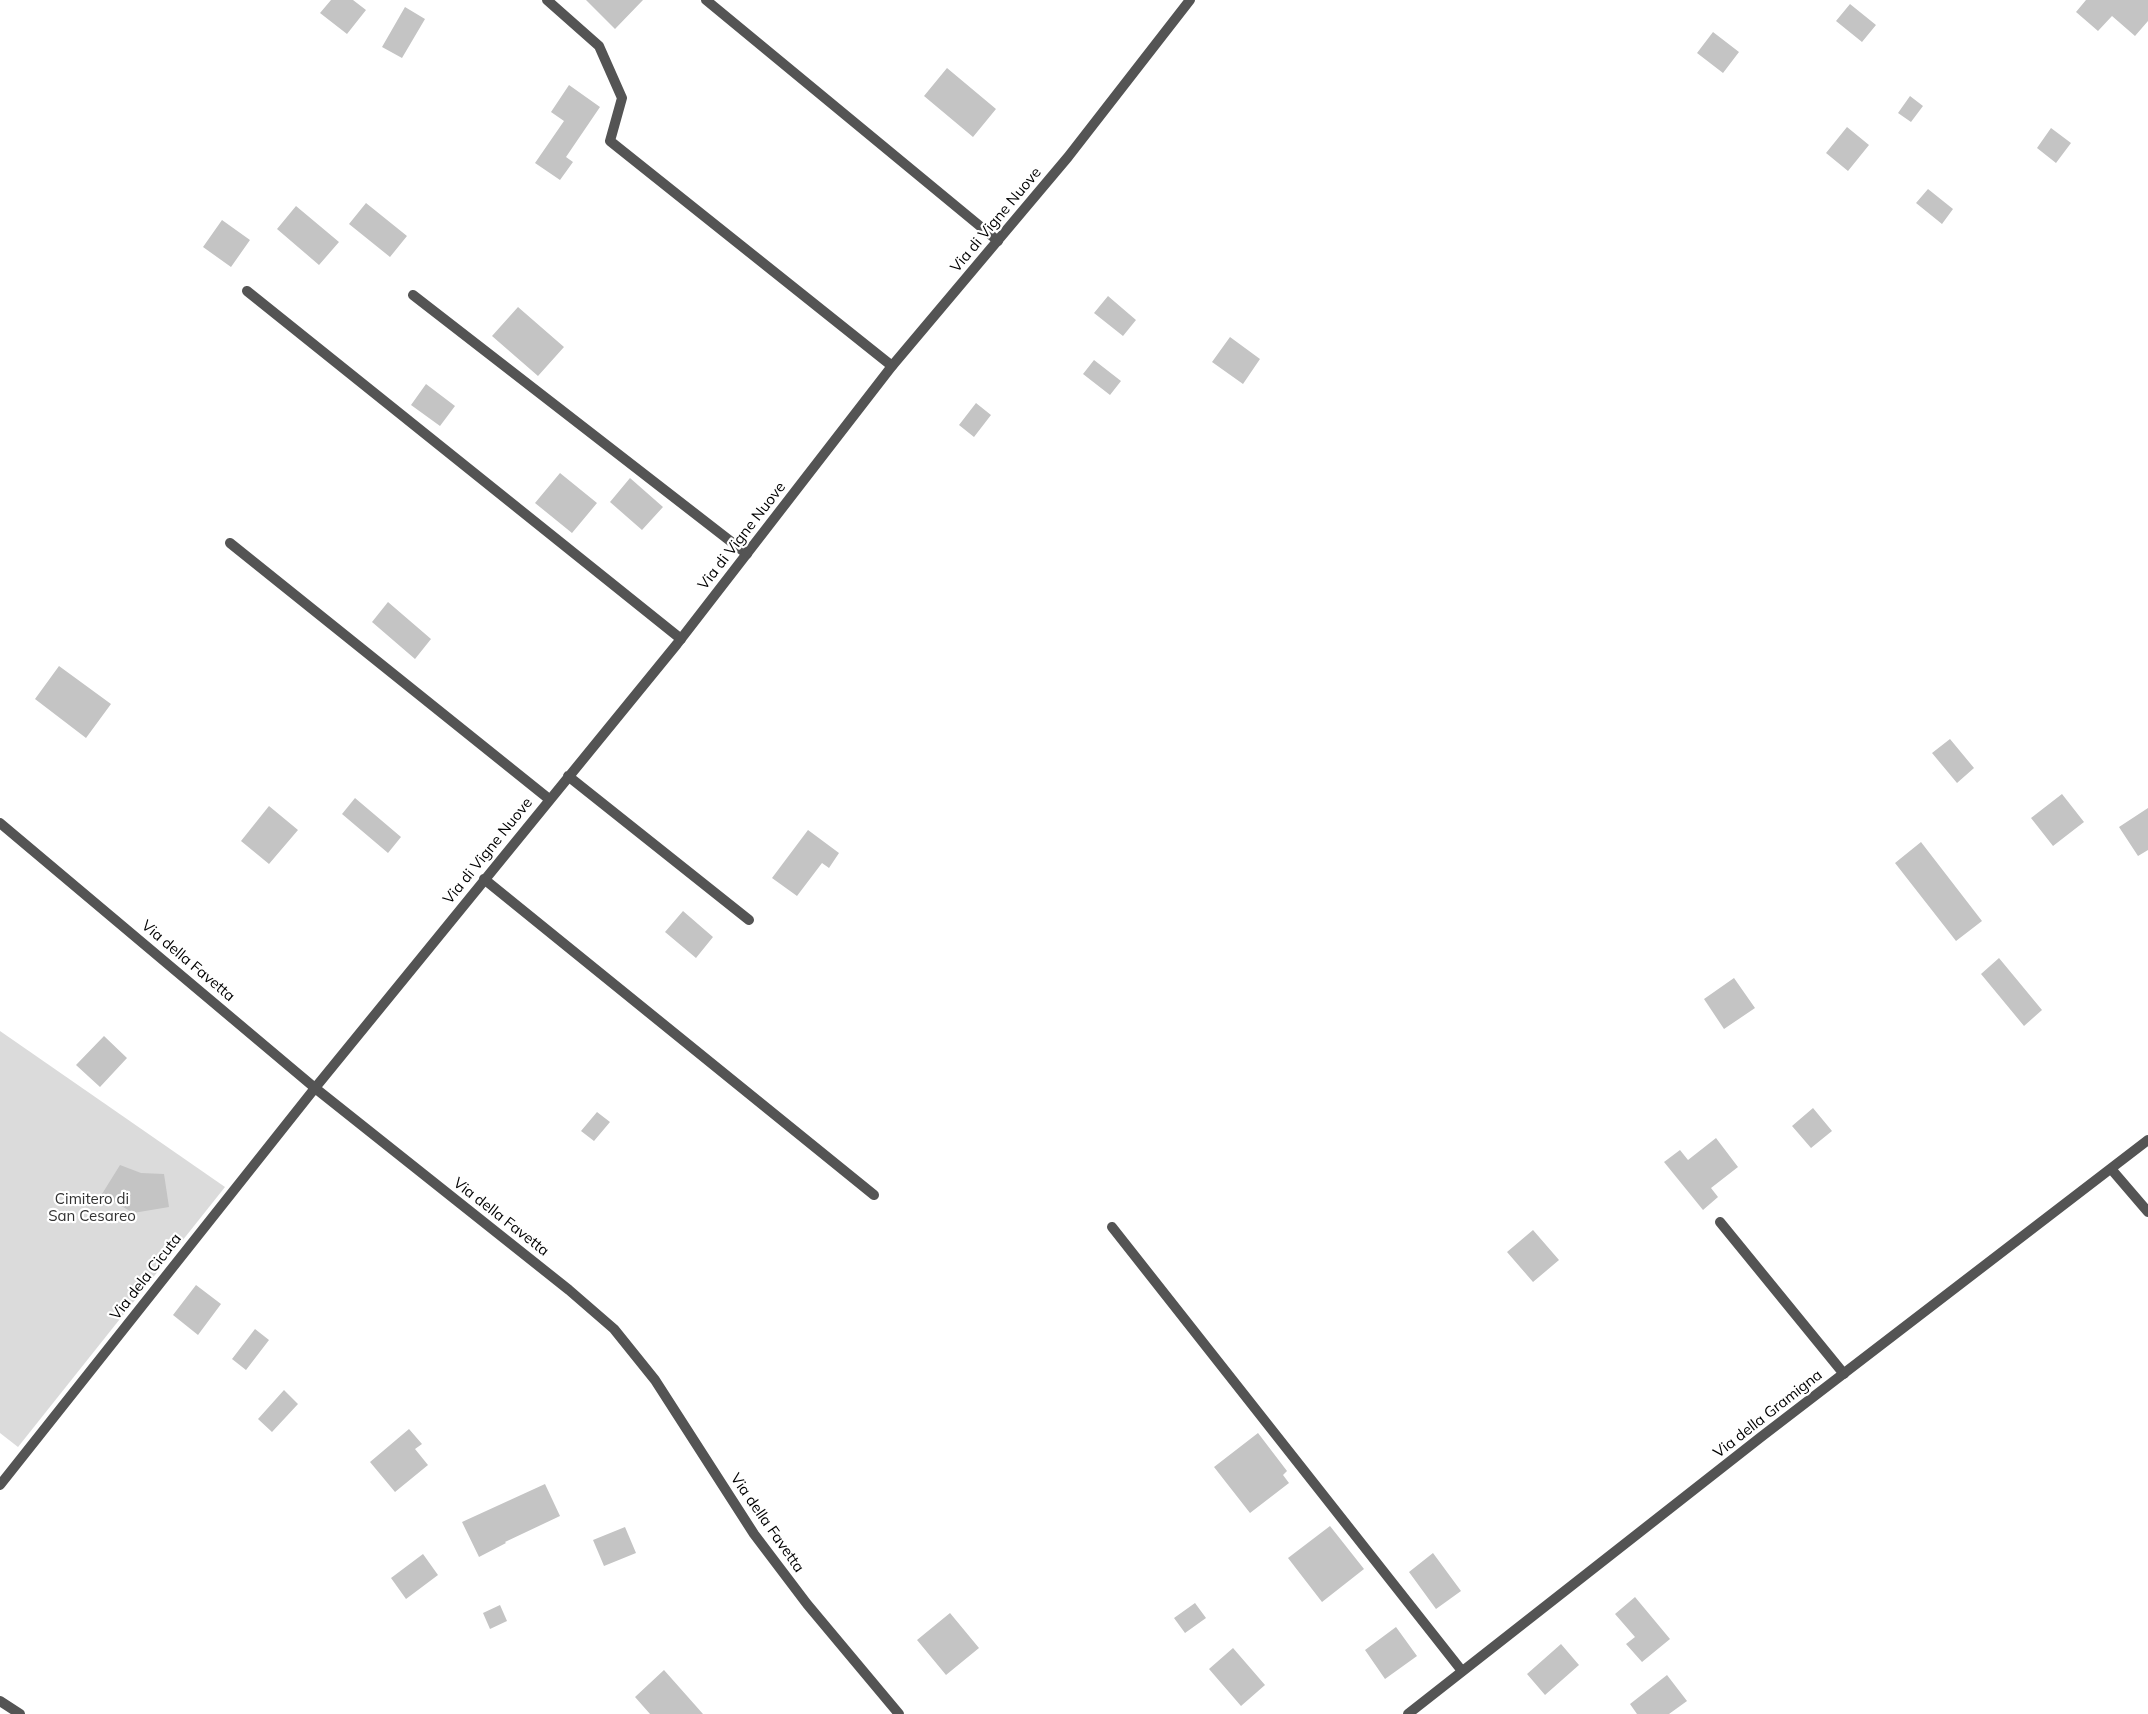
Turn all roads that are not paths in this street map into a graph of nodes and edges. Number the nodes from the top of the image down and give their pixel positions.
1 (547, 0) edge
2 (706, 0) edge
3 (1190, 0) edge
4 (998, 241) junction
5 (247, 291) dead end
6 (412, 295) dead end
7 (892, 366) junction
8 (230, 543) dead end
9 (747, 554) junction
10 (681, 638) junction
11 (568, 776) junction
12 (549, 799) junction
13 (0, 823) edge
14 (484, 880) junction
15 (750, 920) dead end
16 (315, 1088) junction
17 (2148, 1140) edge
18 (2112, 1170) junction
19 (874, 1195) dead end
20 (2148, 1212) edge
21 (1720, 1222) dead end
22 (1112, 1227) dead end
23 (1844, 1374) junction
24 (0, 1486) edge
25 (1462, 1671) junction
26 (0, 1700) edge
27 (20, 1714) edge
28 (899, 1714) edge
29 (1408, 1714) edge

1 - 7 street
2 - 4 street
3 - 4 street, Via di Vigne Nuove
4 - 7 street, Via di Vigne Nuove
5 - 10 street
6 - 9 street
7 - 9 street, Via di Vigne Nuove
8 - 12 street
9 - 10 street, Via di Vigne Nuove
10 - 11 street, Via di Vigne Nuove
11 - 12 street, Via di Vigne Nuove
11 - 15 street
12 - 14 street, Via di Vigne Nuove
13 - 16 street, Via della Favetta
14 - 16 street, Via di Vigne Nuove
14 - 19 street
16 - 24 street, Via dela Cicuta
16 - 28 street, Via della Favetta
17 - 18 street, Via della Gramigna
18 - 20 street
18 - 23 street, Via della Gramigna
21 - 23 street
22 - 25 street
23 - 25 street, Via della Gramigna
25 - 29 street, Via della Gramigna
26 - 27 street

